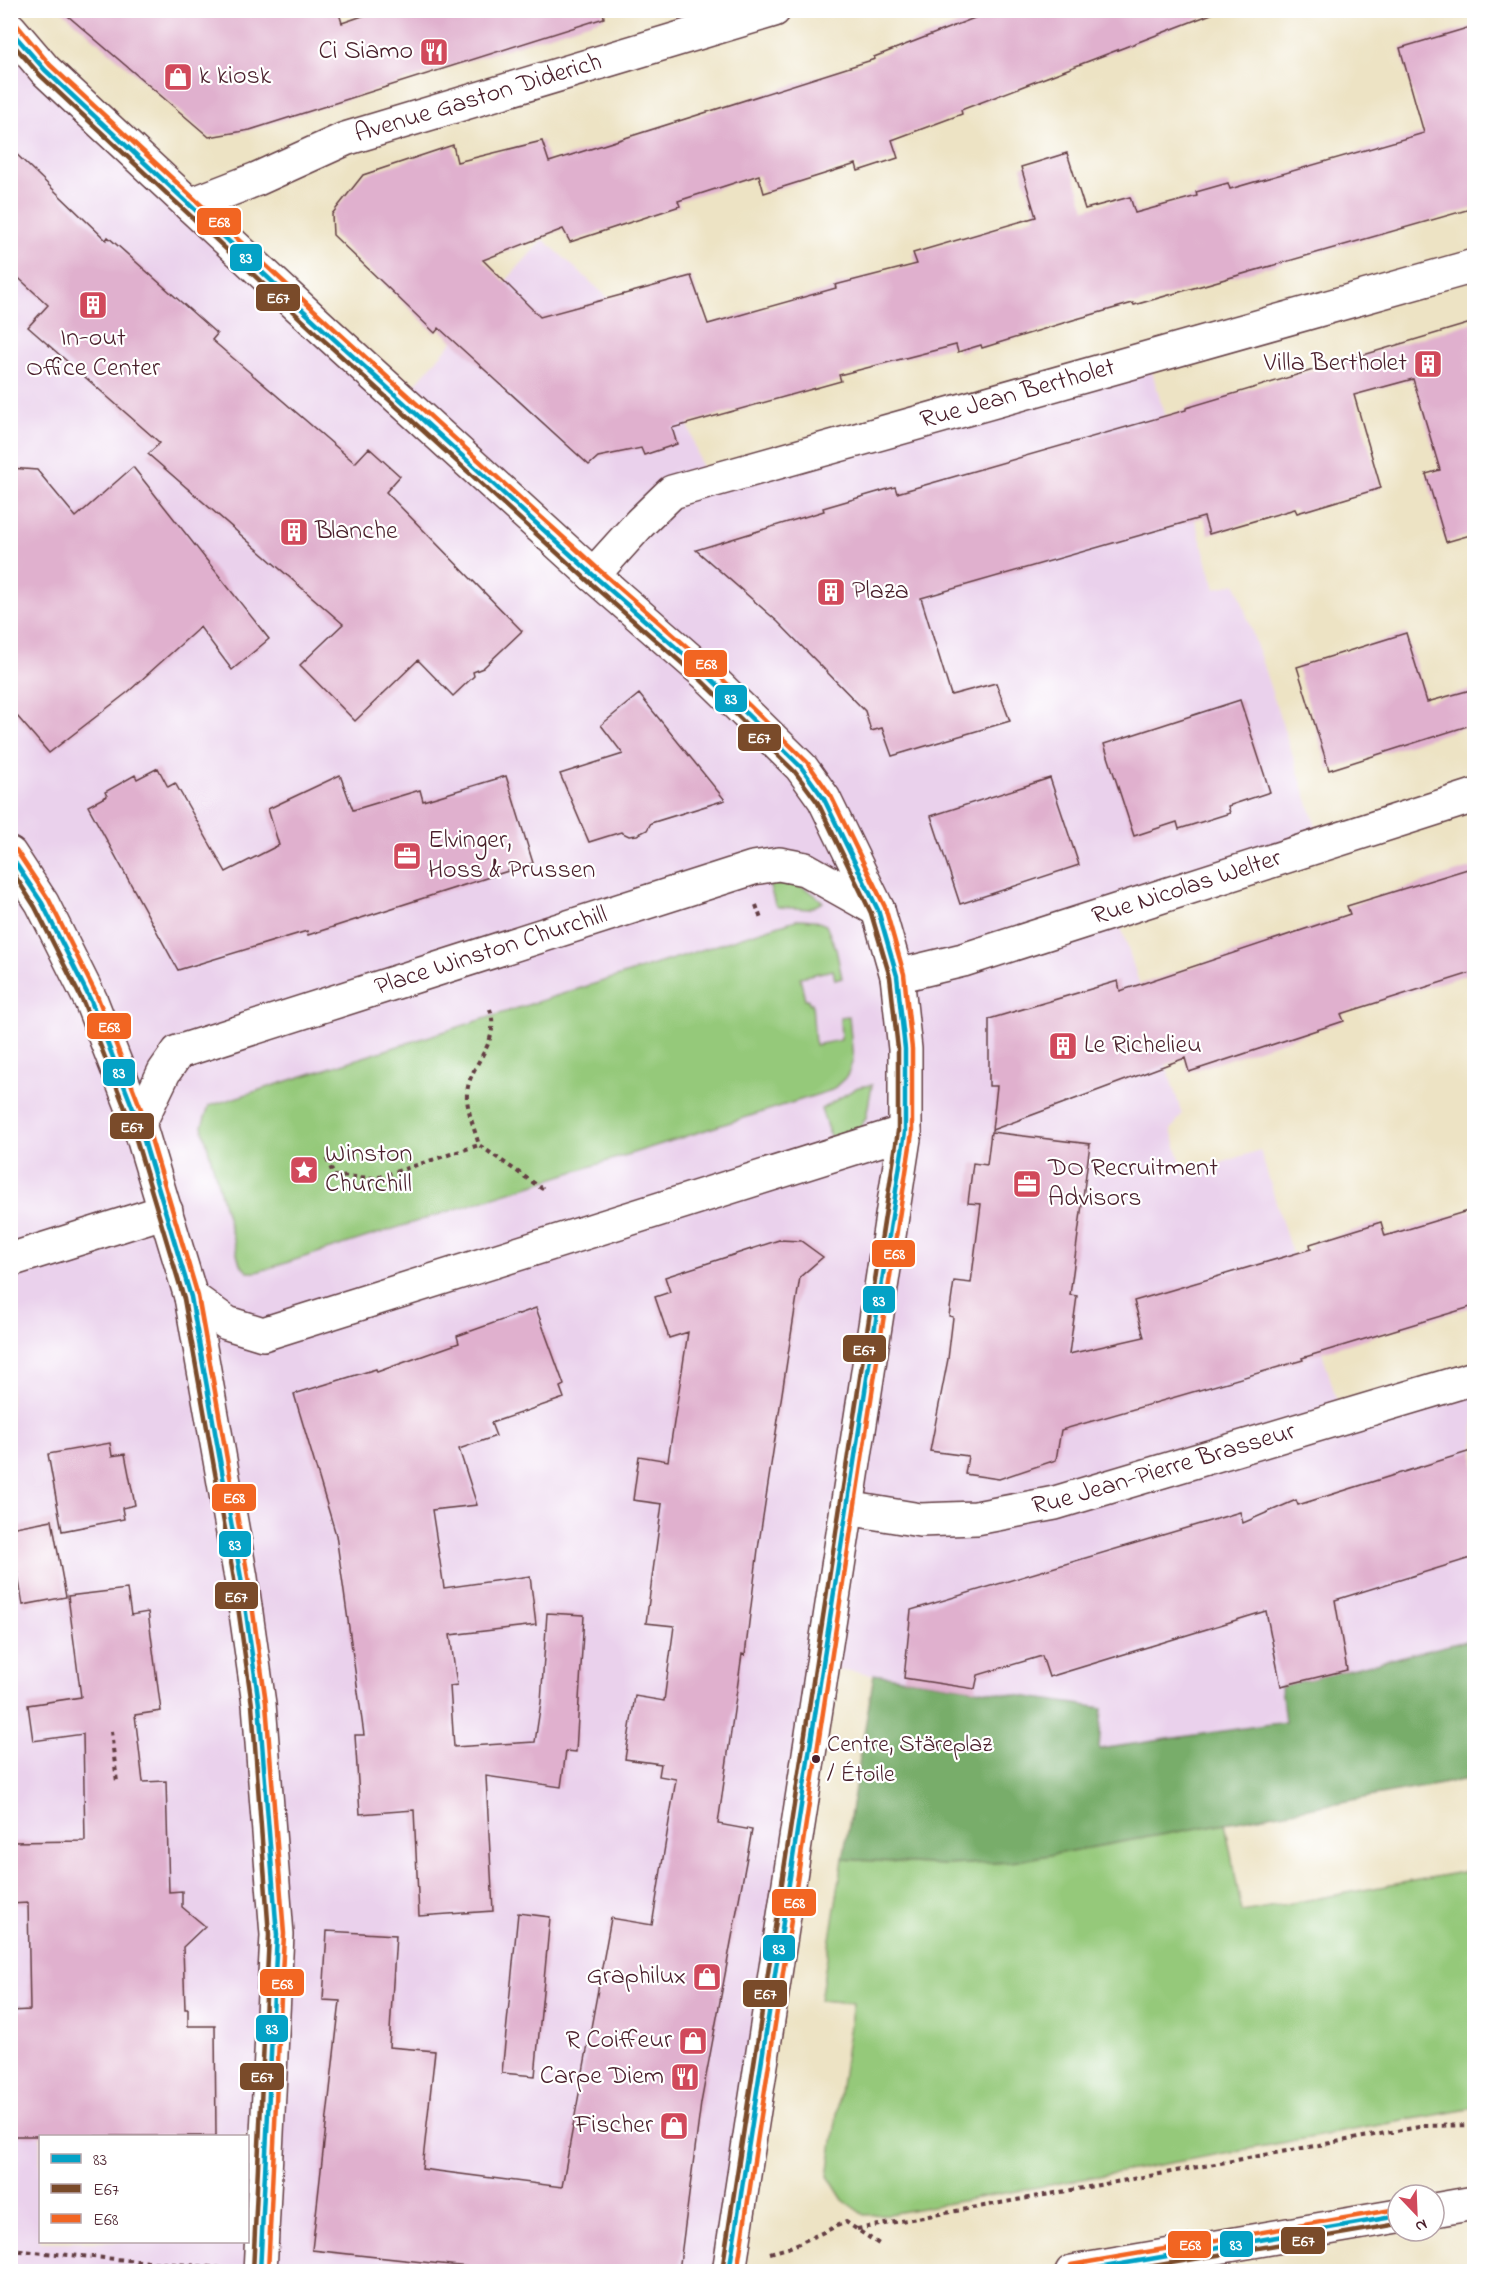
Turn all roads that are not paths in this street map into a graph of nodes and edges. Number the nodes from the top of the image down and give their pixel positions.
1 (774, 10) edge
2 (10, 29) edge
3 (190, 205) junction
4 (1474, 266) edge
5 (593, 575) junction
6 (1474, 796) edge
7 (10, 854) edge
8 (878, 910) junction
9 (897, 976) junction
10 (140, 1124) junction
11 (905, 1132) junction
12 (166, 1211) junction
13 (10, 1260) edge
14 (191, 1297) junction
15 (1474, 1378) edge
16 (847, 1508) junction
17 (1474, 2203) edge
18 (1446, 2208) edge
19 (1386, 2218) edge
20 (730, 2267) edge
21 (1103, 2269) edge
22 (260, 2271) edge
23 (1072, 2271) edge

1 - 3 main road, Avenue Gaston Diderich
2 - 3 main road
3 - 5 main road
4 - 5 main road, Rue Jean Bertholet
5 - 8 main road
6 - 9 main road, Rue Nicolas Welter
7 - 10 main road
8 - 9 main road
8 - 10 main road, Place Winston Churchill
9 - 11 main road
10 - 12 main road
11 - 14 main road
11 - 16 main road
12 - 13 main road
12 - 14 main road
14 - 22 main road
15 - 16 main road, Rue Jean-Pierre Brasseur
16 - 20 main road
17 - 18 main road
19 - 21 main road
21 - 23 main road

